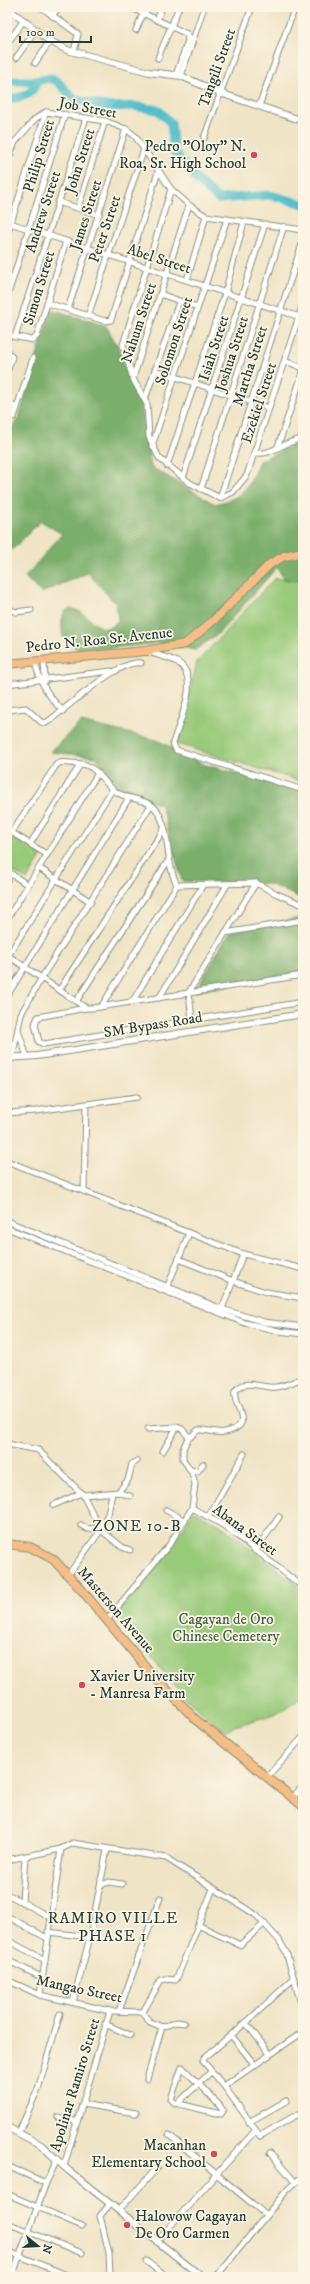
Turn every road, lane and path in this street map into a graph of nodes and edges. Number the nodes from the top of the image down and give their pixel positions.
1 (41, 7) edge
2 (59, 7) edge
3 (130, 7) edge
4 (162, 7) edge
5 (179, 7) edge
6 (204, 7) edge
7 (252, 7) edge
8 (294, 7) edge
9 (9, 10) edge
10 (144, 10) edge
11 (52, 16) junction
12 (24, 20) junction
13 (158, 20) junction
14 (170, 27) junction
15 (36, 30) junction
16 (136, 30) dead end
17 (50, 41) junction
18 (7, 44) edge
19 (74, 52) junction
20 (16, 58) dead end
21 (158, 58) dead end
22 (35, 63) dead end
23 (178, 76) junction
24 (220, 93) junction
25 (259, 106) junction
26 (303, 109) edge
27 (46, 112) junction
28 (65, 114) junction
29 (86, 118) junction
30 (301, 120) edge
31 (105, 121) junction
32 (126, 129) junction
33 (204, 138) dead end
34 (15, 142) junction
35 (7, 145) edge
36 (144, 149) junction
37 (7, 163) edge
38 (158, 172) junction
39 (171, 190) junction
40 (58, 202) junction
41 (189, 205) junction
42 (78, 208) junction
43 (99, 215) junction
44 (206, 216) junction
45 (227, 219) junction
46 (244, 222) junction
47 (9, 223) edge
48 (265, 224) junction
49 (284, 226) junction
50 (28, 229) junction
51 (303, 230) edge
52 (7, 235) edge
53 (47, 235) junction
54 (66, 241) junction
55 (303, 241) edge
56 (88, 248) junction
57 (108, 255) junction
58 (128, 262) junction
59 (146, 267) junction
60 (167, 274) junction
61 (187, 280) junction
62 (205, 287) junction
63 (225, 293) junction
64 (160, 294) junction
65 (7, 297) edge
66 (242, 299) junction
67 (178, 302) junction
68 (47, 303) junction
69 (260, 304) junction
70 (303, 304) edge
71 (197, 307) junction
72 (68, 309) junction
73 (280, 311) junction
74 (88, 316) junction
75 (301, 318) edge
76 (7, 335) edge
77 (15, 337) junction
78 (7, 351) edge
79 (33, 358) dead end
80 (285, 362) junction
81 (303, 368) edge
82 (155, 370) junction
83 (7, 372) edge
84 (303, 372) edge
85 (175, 378) junction
86 (133, 379) junction
87 (196, 382) junction
88 (213, 388) junction
89 (232, 395) junction
90 (146, 399) junction
91 (251, 401) junction
92 (7, 403) edge
93 (17, 408) junction
94 (270, 408) junction
95 (14, 417) dead end
96 (303, 433) edge
97 (302, 439) edge
98 (278, 446) junction
99 (152, 447) junction
100 (255, 453) junction
101 (167, 466) junction
102 (183, 478) junction
103 (201, 489) junction
104 (220, 498) junction
105 (303, 552) edge
106 (7, 608) edge
107 (32, 610) dead end
108 (145, 651) junction
109 (44, 660) junction
110 (35, 662) junction
111 (141, 663) dead end
112 (7, 664) edge
113 (112, 671) junction
114 (46, 679) junction
115 (39, 680) junction
116 (7, 684) edge
117 (42, 685) junction
118 (7, 710) edge
119 (63, 711) junction
120 (80, 765) junction
121 (98, 773) junction
122 (112, 790) junction
123 (303, 790) edge
124 (129, 798) junction
125 (151, 805) junction
126 (164, 829) junction
127 (11, 832) junction
128 (7, 839) edge
129 (30, 844) junction
130 (46, 854) junction
131 (168, 861) junction
132 (39, 868) junction
133 (9, 873) edge
134 (7, 880) edge
135 (56, 880) junction
136 (256, 883) junction
137 (28, 885) junction
138 (177, 885) junction
139 (204, 885) junction
140 (228, 885) junction
141 (72, 890) junction
142 (90, 902) junction
143 (303, 905) edge
144 (7, 919) edge
145 (303, 920) edge
146 (225, 933) junction
147 (8, 956) edge
148 (25, 966) junction
149 (303, 975) edge
150 (42, 977) junction
151 (7, 982) edge
152 (14, 986) junction
153 (60, 989) junction
154 (189, 992) junction
155 (7, 996) edge
156 (159, 998) junction
157 (77, 1000) junction
158 (132, 1002) junction
159 (303, 1002) edge
160 (101, 1007) junction
161 (86, 1008) junction
162 (303, 1014) edge
163 (192, 1020) junction
164 (18, 1029) junction
165 (9, 1058) edge
166 (27, 1058) junction
167 (137, 1097) dead end
168 (86, 1105) junction
169 (7, 1113) edge
170 (7, 1161) edge
171 (84, 1191) junction
172 (7, 1221) edge
173 (7, 1228) edge
174 (189, 1233) junction
175 (243, 1254) junction
176 (179, 1259) junction
177 (303, 1269) edge
178 (233, 1281) junction
179 (168, 1286) junction
180 (166, 1292) junction
181 (303, 1298) edge
182 (221, 1311) junction
183 (264, 1322) junction
184 (303, 1327) edge
185 (264, 1328) junction
186 (303, 1334) edge
187 (303, 1378) edge
188 (177, 1427) junction
189 (148, 1429) dead end
190 (189, 1437) junction
191 (7, 1444) edge
192 (163, 1451) dead end
193 (244, 1454) dead end
194 (137, 1461) dead end
195 (203, 1464) dead end
196 (190, 1470) junction
197 (115, 1492) junction
198 (82, 1494) junction
199 (130, 1496) dead end
200 (54, 1505) dead end
201 (192, 1508) junction
202 (166, 1510) dead end
203 (208, 1517) junction
204 (279, 1517) dead end
205 (185, 1521) junction
206 (81, 1525) dead end
207 (100, 1529) junction
208 (7, 1544) edge
209 (130, 1550) dead end
210 (255, 1551) junction
211 (68, 1575) junction
212 (303, 1587) edge
213 (107, 1620) junction
214 (303, 1737) edge
215 (267, 1777) junction
216 (303, 1786) edge
217 (293, 1797) junction
218 (303, 1806) edge
219 (61, 1849) junction
220 (107, 1850) junction
221 (25, 1856) junction
222 (7, 1860) edge
223 (122, 1884) dead end
224 (101, 1885) junction
225 (213, 1889) junction
226 (7, 1894) edge
227 (160, 1898) dead end
228 (22, 1902) junction
229 (7, 1916) edge
230 (50, 1918) junction
231 (265, 1923) junction
232 (198, 1925) junction
233 (48, 1932) junction
234 (90, 1937) junction
235 (47, 1938) junction
236 (7, 1940) edge
237 (7, 1960) edge
238 (45, 1960) junction
239 (42, 1978) junction
240 (294, 1979) junction
241 (7, 1980) edge
242 (40, 1995) junction
243 (74, 2002) junction
244 (303, 2010) edge
245 (110, 2011) junction
246 (119, 2011) junction
247 (141, 2012) junction
248 (60, 2014) dead end
249 (246, 2023) junction
250 (105, 2024) junction
251 (184, 2024) dead end
252 (162, 2028) junction
253 (303, 2032) edge
254 (130, 2034) dead end
255 (231, 2035) junction
256 (270, 2054) junction
257 (254, 2064) junction
258 (212, 2072) junction
259 (147, 2079) dead end
260 (199, 2083) junction
261 (224, 2086) junction
262 (286, 2101) dead end
263 (178, 2103) junction
264 (82, 2104) junction
265 (136, 2114) dead end
266 (298, 2114) dead end
267 (58, 2117) dead end
268 (77, 2122) junction
269 (249, 2122) junction
270 (7, 2127) edge
271 (255, 2131) junction
272 (19, 2132) junction
273 (169, 2135) dead end
274 (270, 2153) dead end
275 (58, 2160) junction
276 (7, 2166) edge
277 (64, 2166) junction
278 (157, 2168) dead end
279 (217, 2175) junction
280 (303, 2176) edge
281 (295, 2182) junction
282 (46, 2183) junction
283 (7, 2194) edge
284 (110, 2204) junction
285 (38, 2206) junction
286 (119, 2210) junction
287 (266, 2215) junction
288 (7, 2223) edge
289 (82, 2226) dead end
290 (29, 2232) junction
291 (157, 2241) junction
292 (7, 2251) edge
293 (82, 2252) dead end
294 (20, 2256) junction
295 (146, 2261) dead end
296 (12, 2277) edge
297 (72, 2277) edge
298 (110, 2277) edge
299 (166, 2277) edge
300 (202, 2277) edge
301 (216, 2277) edge

1 - 11 street
2 - 11 street
3 - 10 street
4 - 13 street
5 - 14 street
6 - 23 street
7 - 24 street, Tangili Street
8 - 25 street
9 - 12 street
10 - 13 street
10 - 16 street
11 - 19 street
12 - 15 street
12 - 18 street
13 - 14 street
14 - 21 street
14 - 23 street
15 - 17 street
15 - 20 street
17 - 19 street
17 - 22 street
19 - 23 street
23 - 24 street
24 - 25 street
24 - 33 street, Tangili Street
25 - 30 street
26 - 30 street
27 - 28 street, Job Street
27 - 34 street, Job Street
27 - 47 street
28 - 29 street, Job Street
28 - 50 street, Philip Street
29 - 31 street, Job Street
29 - 40 street, Andrew Street
31 - 32 street, Job Street
31 - 42 street, John Street
32 - 36 street, Job Street
32 - 43 street, James Street
34 - 35 street, Job Street
34 - 37 street
36 - 38 street, Job Street
36 - 57 street, Peter Street
38 - 39 street, Job Street
38 - 58 street
39 - 41 street, Job Street
39 - 59 street
40 - 42 street
40 - 53 street, Andrew Street
41 - 44 street, Job Street
41 - 60 street, Nahum Street
42 - 43 street
43 - 56 street, James Street
44 - 45 street, Job Street
44 - 61 street
45 - 46 street, Job Street
45 - 62 street, Solomon Street
46 - 48 street, Job Street
46 - 63 street
47 - 50 street, Abel Street
47 - 52 street
48 - 49 street, Job Street
48 - 66 street, Isiah Street
49 - 51 street, Job Street
49 - 69 street, Joshua Street
50 - 53 street, Abel Street
50 - 65 street, Philip Street
53 - 54 street, Abel Street
53 - 77 street, Andrew Street
54 - 56 street, Abel Street
54 - 68 street, Simon Street
55 - 73 street, Martha Street
56 - 57 street, Abel Street
56 - 72 street, James Street
57 - 58 street, Abel Street
57 - 74 street, Peter Street
58 - 59 street, Abel Street
58 - 74 street
59 - 60 street, Abel Street
59 - 86 street
60 - 61 street, Abel Street
60 - 64 street, Nahum Street
61 - 62 street, Abel Street
62 - 63 street, Abel Street
62 - 71 street, Solomon Street
63 - 66 street, Abel Street
63 - 87 street
64 - 67 street
64 - 86 street, Nahum Street
66 - 69 street, Abel Street
66 - 88 street, Isiah Street
67 - 71 street
67 - 82 street
68 - 72 street
68 - 77 street, Simon Street
69 - 73 street, Abel Street
69 - 89 street, Joshua Street
70 - 75 street, Ezekiel Street
71 - 85 street, Solomon Street
72 - 74 street
73 - 75 street, Abel Street
73 - 91 street, Martha Street
75 - 80 street, Ezekiel Street
76 - 77 street
78 - 83 street
79 - 93 street
80 - 81 street
80 - 94 street, Ezekiel Street
82 - 85 street
82 - 90 street
84 - 98 street
85 - 87 street
85 - 99 street, Solomon Street
86 - 90 street
87 - 88 street
87 - 101 street
88 - 89 street
88 - 102 street, Isiah Street
89 - 91 street
89 - 103 street, Joshua Street
90 - 99 street
91 - 94 street
91 - 104 street, Martha Street
92 - 93 street
93 - 95 street
94 - 100 street, Ezekiel Street
96 - 97 street
97 - 98 street
98 - 100 street
99 - 101 street
100 - 104 street, Ezekiel Street
101 - 102 street
102 - 103 street
103 - 104 street
105 - 108 main road, Pedro N. Roa Sr. Avenue
106 - 107 street
108 - 109 main road, Pedro N. Roa Sr. Avenue
108 - 123 street
109 - 110 main road, Pedro N. Roa Sr. Avenue
109 - 114 street
110 - 112 main road, Pedro N. Roa Sr. Avenue
110 - 115 street
111 - 113 street
113 - 114 street
113 - 119 street
114 - 115 street
114 - 117 street
115 - 116 street
115 - 117 street
117 - 119 street
118 - 119 street
120 - 121 street
120 - 127 street
120 - 129 street
121 - 122 street
121 - 130 street
122 - 124 street
122 - 135 street
124 - 125 street
124 - 141 street
125 - 126 street
125 - 142 street
126 - 131 street
126 - 153 street
127 - 128 street
127 - 129 street
129 - 130 street
130 - 132 street
131 - 138 street
131 - 157 street
132 - 135 street
132 - 137 street
133 - 134 street
133 - 137 street
135 - 141 street
135 - 147 street
136 - 140 street
136 - 143 street
136 - 146 street
137 - 144 street
138 - 139 street
138 - 160 street
139 - 140 street
139 - 158 street
140 - 156 street
141 - 142 street
141 - 148 street
142 - 150 street
145 - 146 street
146 - 154 street
147 - 148 street
148 - 150 street
148 - 152 street
149 - 154 street
150 - 153 street
150 - 164 street
151 - 152 street
152 - 155 street
153 - 157 street
154 - 156 street
154 - 163 street
156 - 158 street
157 - 161 street
158 - 160 street
159 - 163 street
160 - 161 street
161 - 163 street
162 - 166 street, SM Bypass Road
164 - 165 street
164 - 166 street
165 - 166 street, SM Bypass Road
167 - 168 street
168 - 169 street
168 - 171 street
170 - 171 street
171 - 174 street
172 - 179 street
173 - 180 street
174 - 175 street
174 - 176 street
175 - 177 street
175 - 178 street
176 - 178 street
176 - 179 street
178 - 181 street
178 - 182 street
179 - 180 street
179 - 182 street
180 - 182 street
182 - 183 street
182 - 185 street
183 - 184 street
183 - 185 street
185 - 186 street
187 - 190 street
188 - 189 street
188 - 190 street
188 - 192 street
190 - 196 street
191 - 198 street
193 - 203 street
194 - 197 street
195 - 196 street
196 - 201 street
197 - 198 street
197 - 199 street
197 - 207 street
198 - 200 street
198 - 207 street
201 - 203 street, Abana Street
201 - 205 street
202 - 205 street
203 - 210 street, Abana Street
204 - 210 street
205 - 213 street
206 - 207 street
207 - 209 street
207 - 211 street
208 - 211 main road, Masterson Avenue
210 - 212 street, Abana Street
211 - 213 main road, Masterson Avenue
213 - 215 main road, Masterson Avenue
214 - 215 street
215 - 217 main road, Masterson Avenue
216 - 217 street
217 - 218 main road, Masterson Avenue
219 - 220 street
219 - 221 street
219 - 230 street
220 - 224 street
220 - 225 street
221 - 222 street
221 - 228 street
223 - 224 street
224 - 234 street
225 - 231 street
225 - 232 street
226 - 228 street
227 - 246 street
228 - 230 street
229 - 235 street
230 - 233 street
231 - 232 street
231 - 240 street
232 - 247 street, Mangao Street
233 - 234 street
233 - 235 street
234 - 243 street
235 - 238 street
236 - 238 street
237 - 239 street
238 - 239 street
239 - 242 street
240 - 244 street
240 - 249 street
241 - 242 street, Mangao Street
242 - 243 street, Mangao Street
243 - 245 street, Mangao Street
245 - 246 street, Mangao Street
245 - 250 street, Apolinar Ramiro Street
246 - 247 street, Mangao Street
247 - 252 street
248 - 272 street
249 - 255 street
249 - 256 street
250 - 254 street
250 - 264 street, Apolinar Ramiro Street
251 - 252 street
252 - 259 street
253 - 256 street
255 - 257 street
255 - 258 street
256 - 257 street
257 - 261 street
258 - 260 street
258 - 261 street
260 - 263 street
260 - 263 street
260 - 263 street
261 - 269 street
262 - 269 street
264 - 265 street
264 - 268 street, Apolinar Ramiro Street
266 - 271 street
267 - 268 street
268 - 277 street, Apolinar Ramiro Street
269 - 271 street
270 - 272 street
271 - 279 street
272 - 275 street
273 - 279 street
274 - 281 street
275 - 277 street
275 - 282 street
276 - 282 street
277 - 284 street
278 - 286 street
279 - 287 street
279 - 291 street
280 - 281 street
281 - 287 street
282 - 285 street
283 - 285 street
284 - 286 street
284 - 298 street
285 - 289 street
285 - 290 street
286 - 291 street
287 - 301 street
288 - 290 street
290 - 293 street
290 - 294 street
291 - 300 street
292 - 294 street
294 - 296 street
294 - 297 street
295 - 299 street

